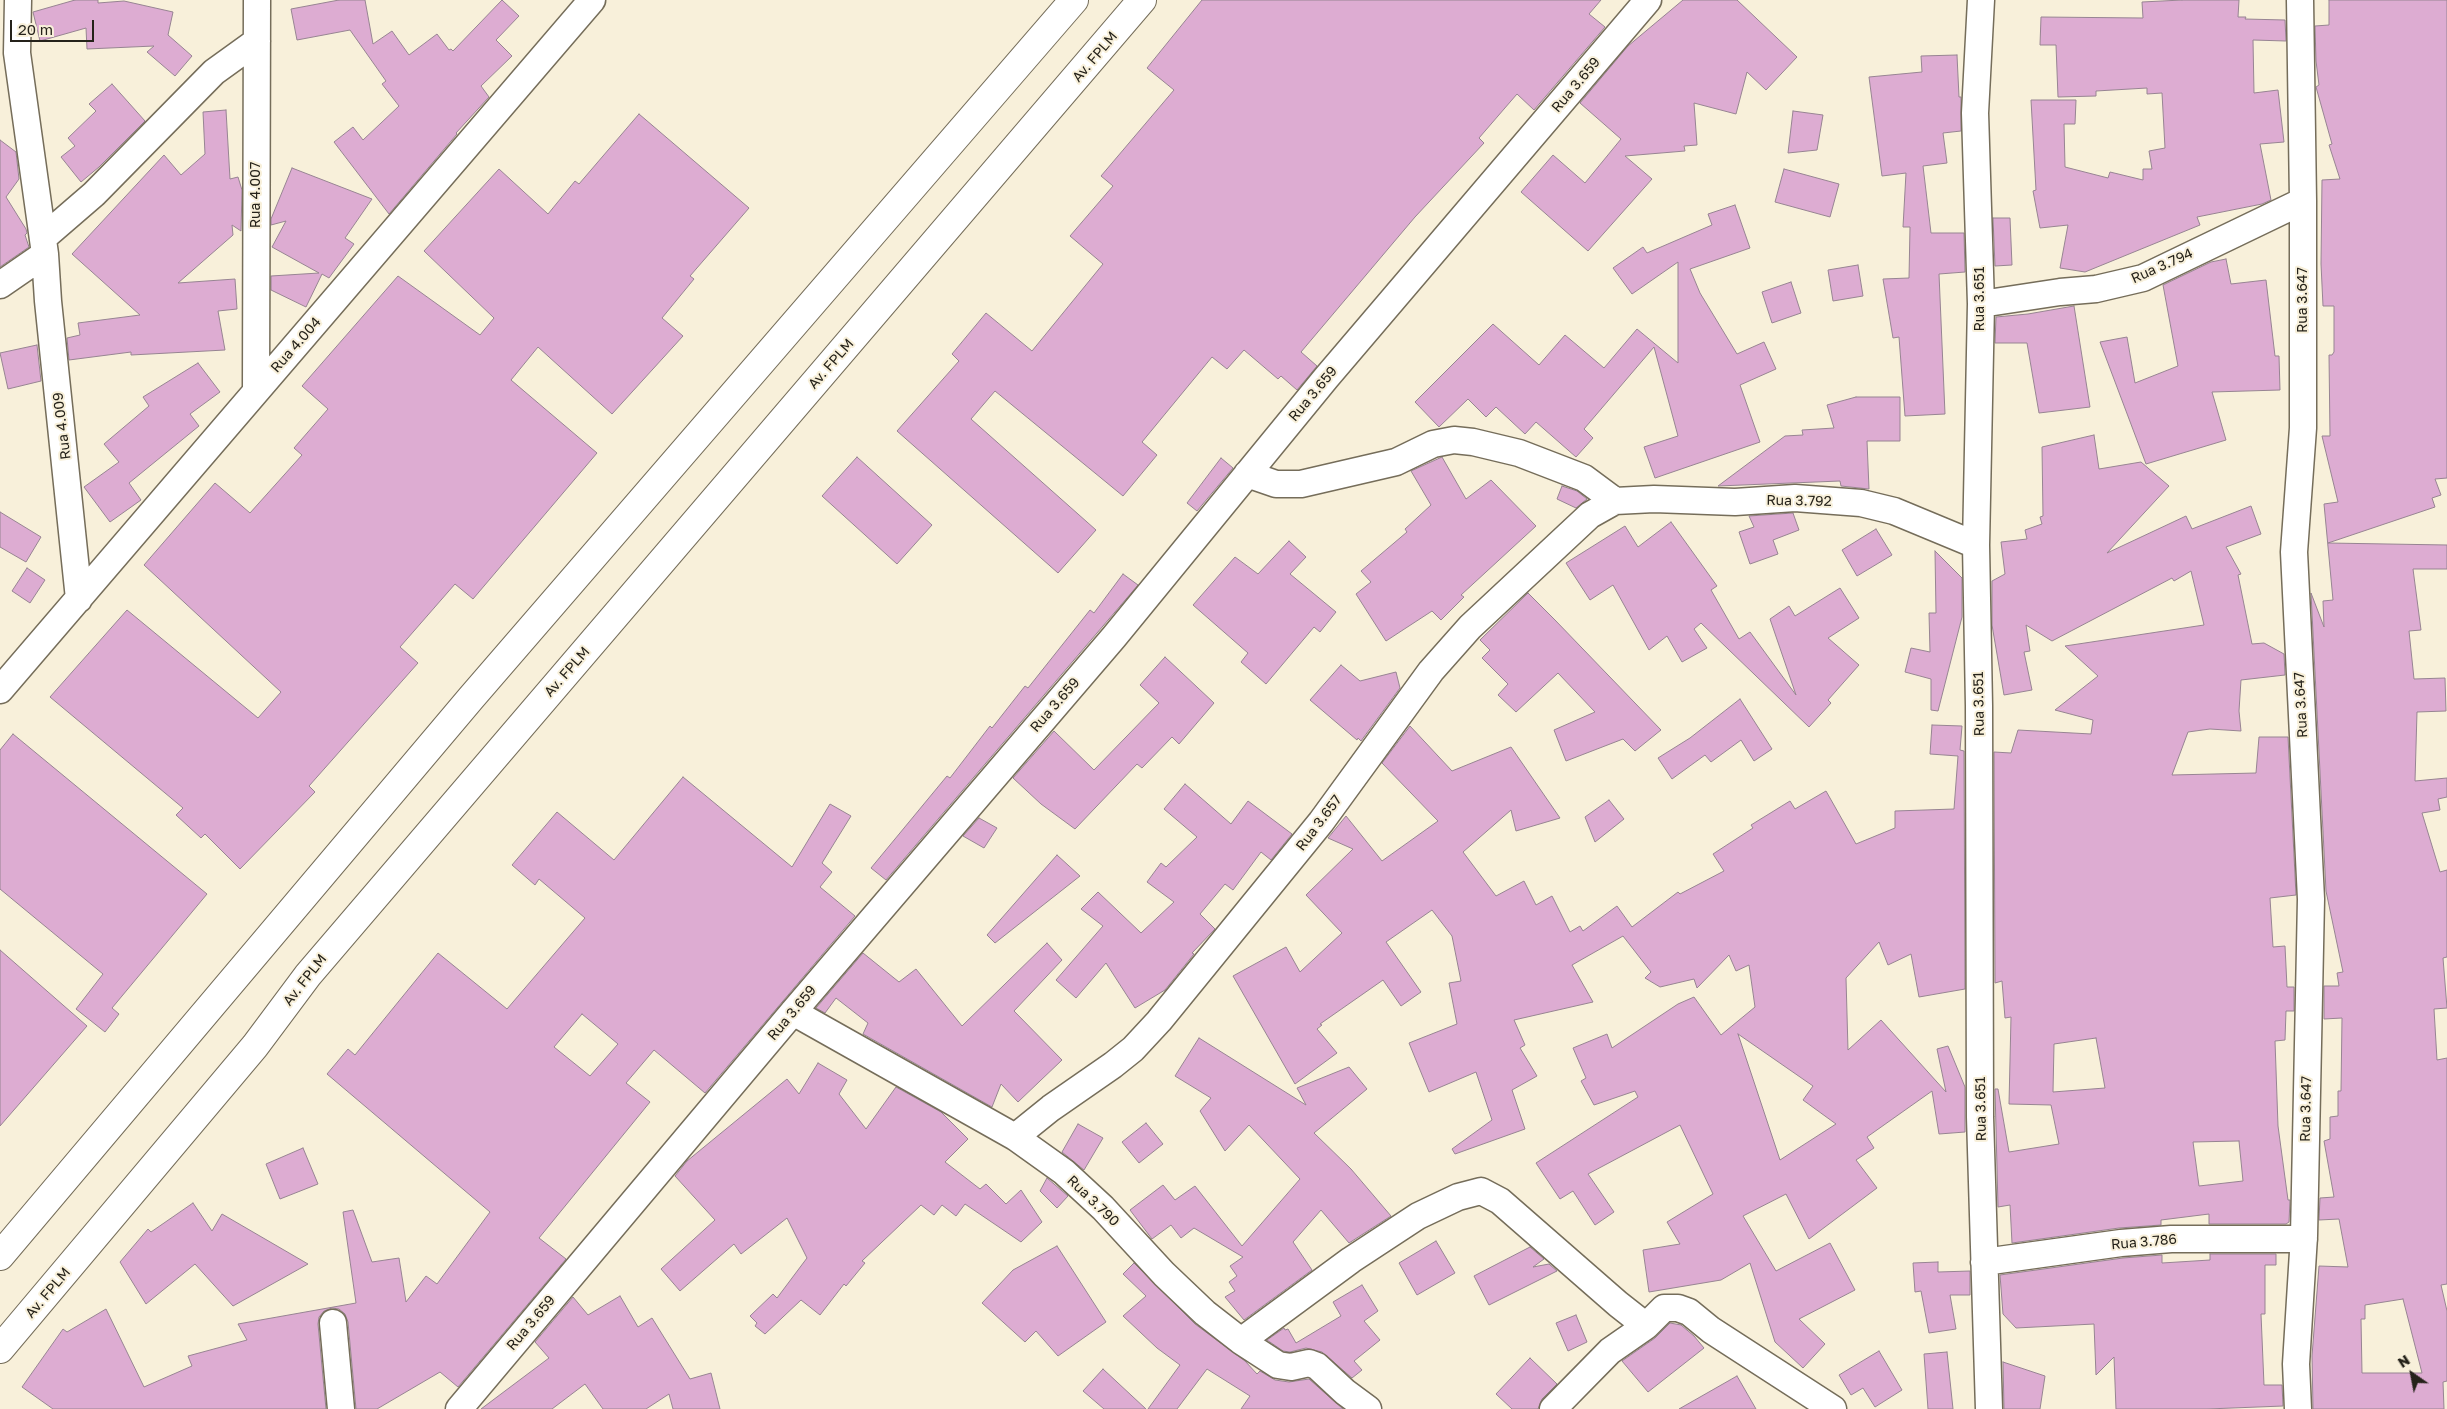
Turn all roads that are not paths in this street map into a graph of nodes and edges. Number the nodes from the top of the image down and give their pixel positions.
1 (18, 0) edge
2 (257, 0) edge
3 (592, 0) edge
4 (1074, 0) edge
5 (1142, 0) edge
6 (1648, 0) edge
7 (1981, 0) edge
8 (2300, 0) edge
9 (257, 41) junction
10 (2304, 201) junction
11 (44, 246) junction
12 (0, 285) edge
13 (1981, 304) junction
14 (256, 391) junction
15 (1247, 474) junction
16 (1615, 501) junction
17 (1976, 545) junction
18 (79, 598) junction
19 (0, 690) edge
20 (793, 1012) junction
21 (1015, 1137) junction
22 (2304, 1239) junction
23 (0, 1256) edge
24 (1984, 1262) junction
25 (333, 1323) dead end
26 (1646, 1326) junction
27 (1241, 1341) junction
28 (0, 1349) edge
29 (341, 1409) edge
30 (459, 1409) edge
31 (1368, 1409) edge
32 (1553, 1409) edge
33 (1833, 1409) edge
34 (1989, 1409) edge
35 (2298, 1409) edge

1 - 11 street, Rua 4.009
2 - 9 street, Rua 4.007
3 - 14 street, Rua 4.004
4 - 23 main road
5 - 28 main road, Av. FPLM
6 - 15 street, Rua 3.659
7 - 13 street, Rua 3.651
8 - 10 street, Rua 3.647
9 - 11 street
9 - 14 street, Rua 4.007
10 - 13 street, Rua 3.794
10 - 22 street, Rua 3.647
11 - 12 street
11 - 18 street, Rua 4.009
13 - 17 street, Rua 3.651
14 - 18 street, Rua 4.004
15 - 16 street
15 - 20 street, Rua 3.659
16 - 17 street, Rua 3.792
16 - 21 street, Rua 3.657
17 - 24 street, Rua 3.651
18 - 19 street, Rua 4.004
20 - 21 street, Rua 3.790
20 - 30 street, Rua 3.659
21 - 27 street, Rua 3.790
22 - 24 street, Rua 3.786
22 - 35 street, Rua 3.647
24 - 34 street, Rua 3.651
25 - 29 street
26 - 27 street
26 - 32 street
26 - 33 street
27 - 31 street, Rua 3.790

